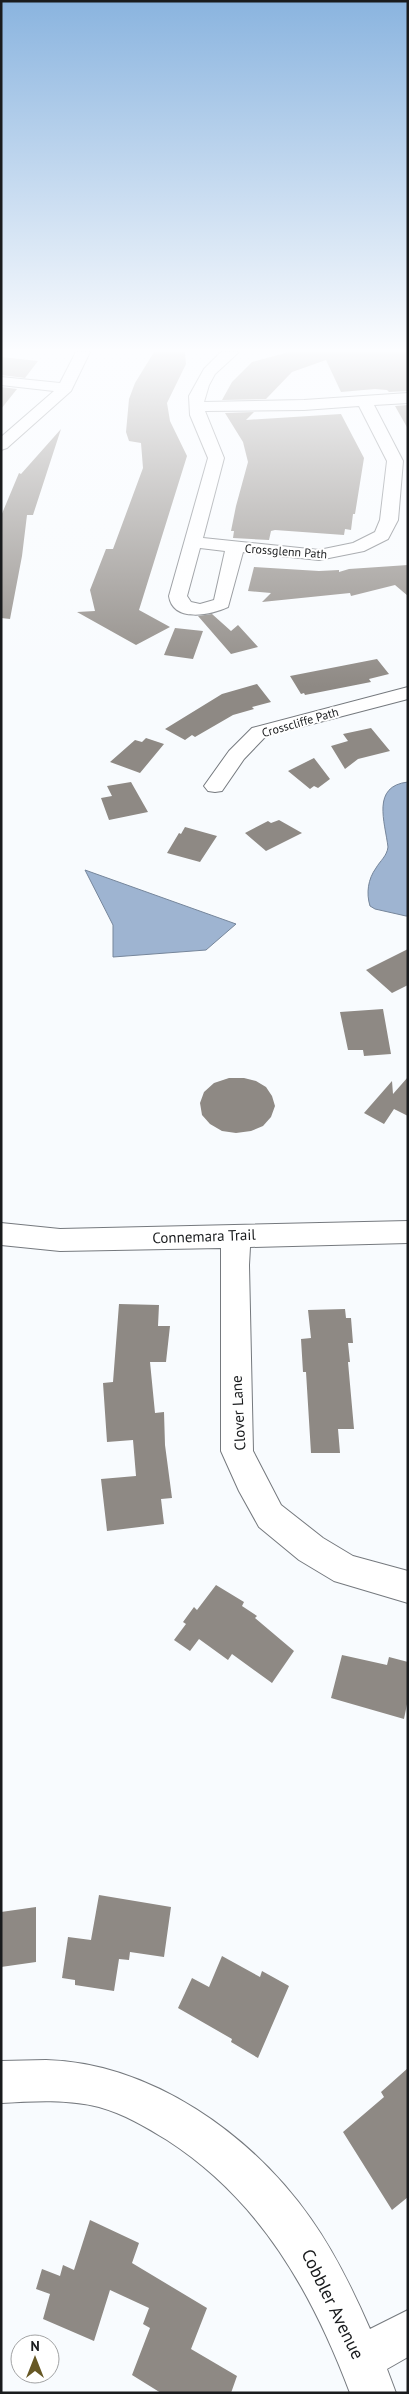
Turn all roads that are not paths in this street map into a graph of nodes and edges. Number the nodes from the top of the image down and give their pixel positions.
1 (214, 464) edge
2 (396, 464) edge
3 (192, 542) junction
4 (235, 547) junction
5 (408, 693) edge
6 (215, 786) dead end
7 (408, 1232) edge
8 (1, 1234) edge
9 (236, 1234) junction
10 (408, 1586) edge
11 (1, 2082) edge
12 (408, 2332) edge
13 (367, 2376) edge

1 - 3 street
2 - 4 street, Crossglenn Path
3 - 4 street, Crossglenn Path
3 - 4 street
5 - 6 street, Crosscliffe Path
7 - 9 street, Connemara Trail
8 - 9 street, Connemara Trail
9 - 10 street, Clover Lane
11 - 13 street, Cobbler Avenue
12 - 13 street

